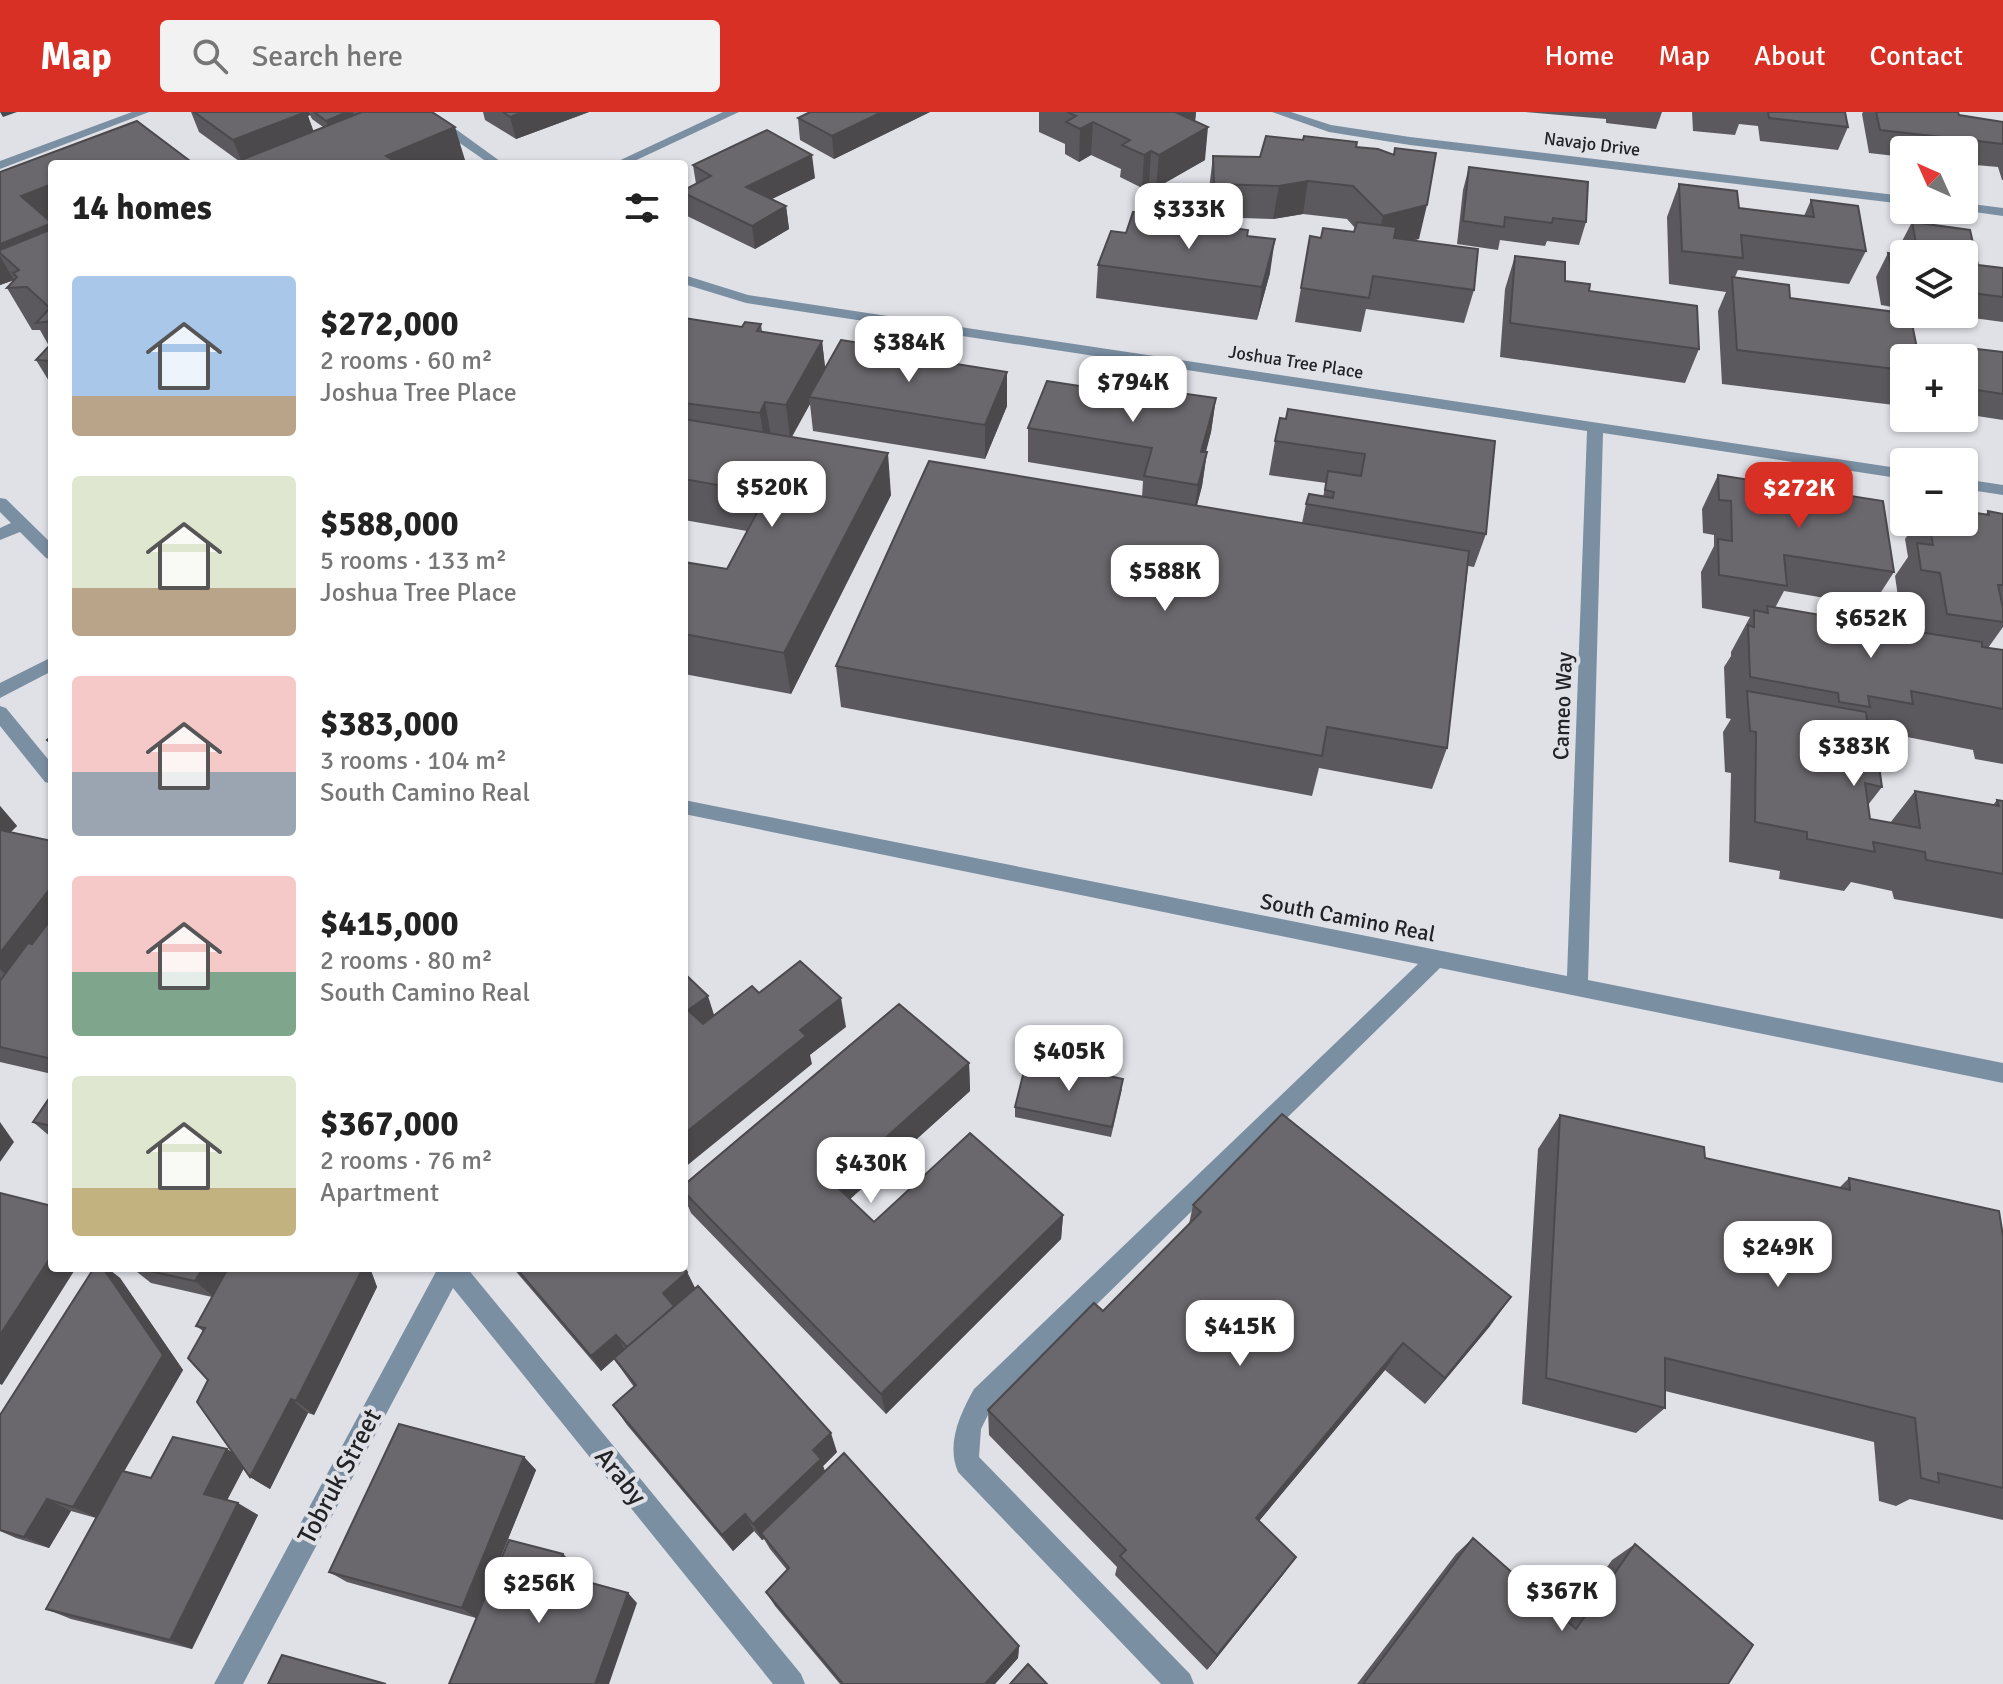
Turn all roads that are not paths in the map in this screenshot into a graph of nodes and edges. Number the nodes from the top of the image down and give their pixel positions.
1 (143, 112) edge
2 (733, 112) edge
3 (1278, 112) edge
4 (442, 125) edge
5 (492, 160) edge
6 (627, 160) edge
7 (0, 165) edge
8 (1890, 198) edge
9 (1978, 209) edge
10 (2003, 212) edge
11 (688, 280) edge
12 (1595, 427) junction
13 (1890, 472) edge
14 (1978, 486) edge
15 (2003, 490) edge
16 (0, 503) edge
17 (21, 525) junction
18 (0, 535) edge
19 (48, 550) edge
20 (48, 665) edge
21 (0, 691) edge
22 (0, 713) edge
23 (48, 772) edge
24 (688, 808) edge
25 (1436, 959) junction
26 (1577, 986) junction
27 (2003, 1073) edge
28 (450, 1272) edge
29 (455, 1272) edge
30 (228, 1684) edge
31 (791, 1684) edge
32 (1180, 1684) edge

1 - 7 street
2 - 6 street
3 - 8 street, Navajo Drive
4 - 5 street
9 - 10 street
11 - 12 street, Joshua Tree Place
12 - 13 street, Joshua Tree Place
12 - 26 street, Cameo Way
14 - 15 street
16 - 17 street
17 - 18 street
17 - 19 street
20 - 21 street
22 - 23 street
24 - 25 street, South Camino Real
25 - 26 street, South Camino Real
25 - 32 street
26 - 27 street, South Camino Real
28 - 30 street, Tobruk Street
29 - 31 street, Araby

